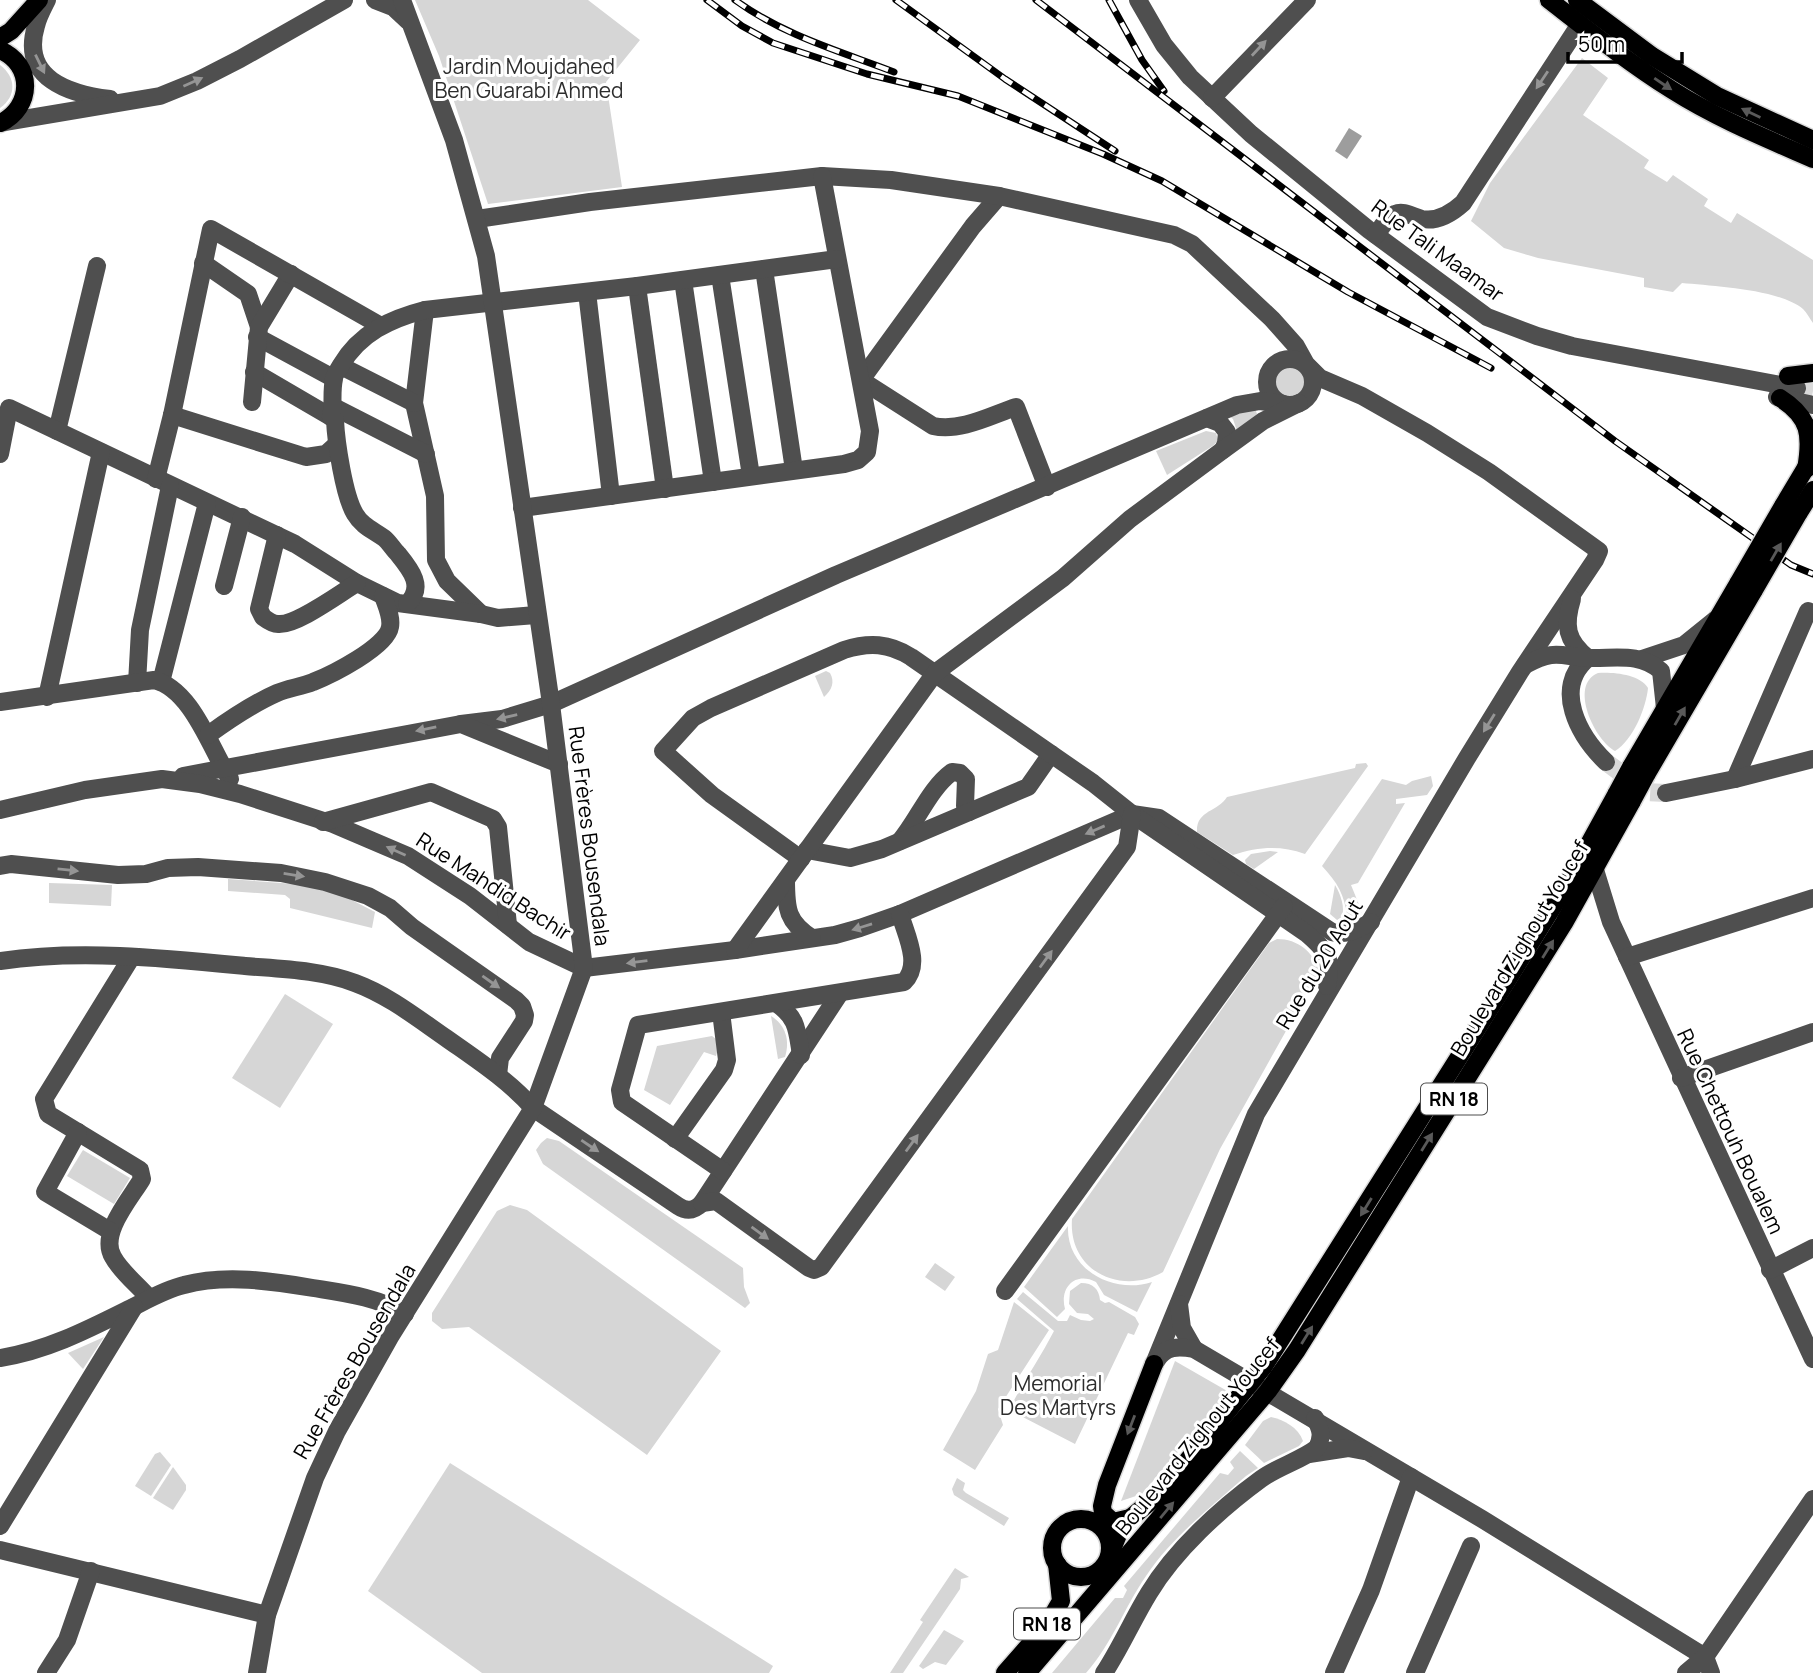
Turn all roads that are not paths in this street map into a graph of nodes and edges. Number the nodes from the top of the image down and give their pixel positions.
1 (39, 0) edge
2 (47, 0) edge
3 (344, 0) edge
4 (369, 0) edge
5 (375, 0) edge
6 (402, 0) edge
7 (1138, 0) edge
8 (1307, 0) edge
9 (1549, 0) edge
10 (1577, 0) edge
11 (328, 10) junction
12 (1580, 24) junction
13 (413, 26) junction
14 (0, 38) edge
15 (0, 50) edge
16 (1212, 98) junction
17 (128, 101) junction
18 (0, 123) edge
19 (1813, 141) edge
20 (1813, 159) edge
21 (822, 176) junction
22 (963, 192) junction
23 (999, 197) junction
24 (477, 219) junction
25 (973, 226) junction
26 (1376, 235) junction
27 (837, 259) junction
28 (204, 263) junction
29 (97, 265) dead end
30 (764, 269) junction
31 (291, 274) junction
32 (720, 275) junction
33 (683, 280) junction
34 (637, 286) junction
35 (587, 292) junction
36 (491, 302) junction
37 (425, 310) junction
38 (381, 326) junction
39 (1282, 329) junction
40 (258, 332) junction
41 (1602, 352) junction
42 (1278, 361) junction
43 (1306, 365) junction
44 (254, 372) junction
45 (337, 372) junction
46 (1813, 376) tunnel mouth
47 (861, 380) junction
48 (1267, 380) junction
49 (1793, 382) joint
50 (1342, 389) junction
51 (1780, 398) junction
52 (1260, 401) junction
53 (252, 402) dead end
54 (1296, 402) junction
55 (414, 403) junction
56 (1237, 405) junction
57 (1813, 405) edge
58 (332, 412) junction
59 (173, 415) junction
60 (1207, 418) junction
61 (1266, 420) junction
62 (58, 430) junction
63 (336, 445) junction
64 (1223, 450) junction
65 (101, 452) junction
66 (0, 454) edge
67 (426, 454) junction
68 (1809, 462) edge
69 (794, 470) junction
70 (751, 476) junction
71 (163, 482) junction
72 (713, 482) junction
73 (1047, 487) junction
74 (665, 489) junction
75 (1813, 490) edge
76 (611, 496) junction
77 (207, 503) junction
78 (522, 508) junction
79 (1791, 510) junction
80 (242, 517) junction
81 (277, 535) junction
82 (357, 583) junction
83 (224, 586) dead end
84 (1746, 586) junction
85 (1574, 590) junction
86 (383, 596) junction
87 (407, 604) junction
88 (1808, 611) dead end
89 (481, 614) junction
90 (536, 615) junction
91 (1717, 618) junction
92 (1588, 658) junction
93 (1642, 659) junction
94 (1532, 661) junction
95 (935, 674) junction
96 (137, 682) junction
97 (161, 682) junction
98 (1571, 689) junction
99 (47, 697) junction
100 (0, 702) edge
101 (551, 704) junction
102 (1665, 708) junction
103 (461, 723) junction
104 (208, 735) junction
105 (1051, 754) junction
106 (1813, 759) edge
107 (1606, 762) tunnel mouth
108 (559, 764) junction
109 (224, 770) junction
110 (1639, 771) junction
111 (162, 779) junction
112 (1735, 779) junction
113 (1667, 793) tunnel mouth
114 (240, 794) junction
115 (1625, 797) junction
116 (0, 810) edge
117 (920, 811) junction
118 (969, 812) junction
119 (1132, 814) junction
120 (323, 822) junction
121 (934, 828) junction
122 (900, 841) junction
123 (804, 855) junction
124 (0, 866) edge
125 (1595, 870) junction
126 (786, 880) junction
127 (1813, 898) edge
128 (1282, 909) junction
129 (901, 914) junction
130 (1371, 922) junction
131 (1611, 922) junction
132 (1564, 923) junction
133 (509, 925) junction
134 (1339, 934) junction
135 (812, 938) junction
136 (735, 950) junction
137 (1627, 957) junction
138 (131, 958) junction
139 (1349, 958) junction
140 (0, 961) edge
141 (584, 968) junction
142 (840, 993) junction
143 (1324, 997) junction
144 (776, 1003) junction
145 (721, 1012) junction
146 (1813, 1032) edge
147 (801, 1055) junction
148 (498, 1075) junction
149 (1681, 1078) junction
150 (533, 1108) junction
151 (78, 1132) junction
152 (675, 1139) junction
153 (723, 1171) junction
154 (702, 1203) junction
155 (110, 1231) junction
156 (1813, 1248) edge
157 (1770, 1270) junction
158 (1005, 1291) dead end
159 (1179, 1300) junction
160 (142, 1302) junction
161 (405, 1314) junction
162 (1194, 1349) junction
163 (0, 1359) edge
164 (1813, 1359) edge
165 (1154, 1364) junction
166 (1251, 1382) junction
167 (1268, 1391) junction
168 (1315, 1418) junction
169 (1309, 1454) junction
170 (1375, 1455) junction
171 (1411, 1477) junction
172 (1107, 1485) junction
173 (1813, 1499) edge
174 (1130, 1518) junction
175 (1067, 1522) junction
176 (0, 1527) edge
177 (1144, 1538) junction
178 (1471, 1546) dead end
179 (0, 1550) edge
180 (1107, 1561) junction
181 (1057, 1564) junction
182 (91, 1571) junction
183 (1091, 1598) junction
184 (267, 1615) junction
185 (1117, 1653) junction
186 (1708, 1665) edge
187 (46, 1673) edge
188 (257, 1673) edge
189 (1005, 1673) edge
190 (1027, 1673) edge
191 (1104, 1673) edge
192 (1123, 1673) edge
193 (1334, 1673) edge
194 (1415, 1673) edge
195 (1686, 1673) edge

1 - 14 main road
2 -> 17 street
3 - 11 street
4 - 11 street
5 - 13 street
6 - 13 street, Rue Frères Bousendala
7 - 16 street, Rue Tali Maamar
16 -> 8 street
9 - 12 main road
19 -> 10 main road
17 -> 11 street
12 -> 20 main road
12 -> 26 street
13 - 24 street, Rue Frères Bousendala
15 - 18 main road
16 - 26 street, Rue Tali Maamar
17 - 18 street
21 - 22 street
21 - 24 street
21 - 27 street
22 - 23 street
22 - 25 street
23 - 25 street
23 - 39 street
24 - 36 street, Rue Frères Bousendala
25 - 47 street
26 - 41 street, Rue Tali Maamar
27 - 30 street
27 - 47 street
28 - 31 street
28 - 40 street
28 - 59 street
29 - 62 street
30 - 32 street
30 - 69 street
31 - 38 street
31 - 40 street
32 - 33 street
32 - 70 street
33 - 34 street
33 - 72 street
34 - 35 street
34 - 74 street
35 - 36 street
35 - 76 street
36 - 37 street
36 - 78 street, Rue Frères Bousendala
37 - 38 street
37 - 55 street
38 - 45 street
39 - 42 street
39 - 43 street
40 - 44 street
40 - 45 street
41 - 49 street
41 - 51 street
42 - 43 street
42 - 48 street
43 - 50 street, Rue du 20 Aout
43 - 54 street
44 - 53 street
44 - 58 street
45 - 55 street
45 - 58 street
46 - 49 main road
47 - 69 street
47 - 73 street
48 - 54 street
48 - 56 street
50 - 54 street
50 - 85 street, Rue du 20 Aout
51 - 57 street
51 - 68 main road
52 - 54 street
52 - 56 street
52 - 61 street
54 - 61 street
55 - 67 street
56 - 60 street
58 - 63 street
58 - 67 street
59 - 63 street
59 - 71 street
60 - 64 street
60 - 73 street
61 - 64 street
62 - 65 street
62 - 66 street
63 - 87 street
64 - 95 street
65 - 71 street
65 - 99 street
67 - 89 street
68 - 79 main road, Boulevard Zighout Youcef / RN 18
69 - 70 street
70 - 72 street
71 - 77 street
71 - 96 street
72 - 74 street
73 - 101 street
74 - 76 street
75 - 79 main road, Boulevard Zighout Youcef / RN 18
76 - 78 street
77 - 80 street
77 - 97 street
78 - 90 street, Rue Frères Bousendala
79 - 84 main road, Boulevard Zighout Youcef / RN 18, bridge
80 - 81 street
80 - 83 street
81 - 82 street
81 - 82 street
82 - 86 street
84 - 91 main road, Boulevard Zighout Youcef / RN 18
110 -> 84 main road, Boulevard Zighout Youcef / RN 18
85 - 92 street
85 - 94 street, Rue du 20 Aout
86 - 87 street
86 - 104 street
87 - 89 street
88 - 112 street
89 - 90 street
90 - 101 street, Rue Frères Bousendala
91 - 93 street
91 - 102 main road, Boulevard Zighout Youcef / RN 18
92 - 93 street
92 - 94 street
92 - 98 street
93 - 102 street
94 - 98 street
94 -> 130 street, Rue du 20 Aout
95 - 105 street
95 - 123 street
95 - 123 street
96 - 97 street
96 - 99 street
97 - 104 street
98 - 107 street
99 - 100 street
101 -> 103 street
101 - 108 street, Rue Frères Bousendala
102 - 110 main road, Boulevard Zighout Youcef / RN 18
103 - 108 street
103 -> 109 street
104 - 109 street
105 - 118 street
105 - 119 street
106 - 112 street
108 - 141 street, Rue Frères Bousendala
109 - 111 street
109 - 114 street
110 - 115 main road, Boulevard Zighout Youcef / RN 18, bridge
111 - 114 street, Rue Mahdid Bachir
111 - 116 street, Rue Mahdid Bachir
112 - 113 street
114 - 120 street, Rue Mahdid Bachir
115 - 125 main road, Boulevard Zighout Youcef / RN 18
115 -> 166 main road, Boulevard Zighout Youcef / RN 18
117 - 118 street
117 - 121 street
117 - 122 street
118 - 121 street
119 - 128 street
119 - 128 street
119 -> 129 street, Rue Mahdid Bachir
154 -> 119 street
133 -> 120 street, Rue Mahdid Bachir
120 - 133 street
121 - 122 street
122 - 123 street
123 - 126 street
124 -> 148 street
125 - 131 street, Rue Chettouh Boualem
125 - 132 main road, Boulevard Zighout Youcef / RN 18
126 - 135 street
126 - 136 street
127 - 137 street
128 - 134 street
128 - 143 street
128 - 158 street
129 -> 135 street, Rue Mahdid Bachir
129 - 142 street
130 - 134 street
130 - 139 street, Rue du 20 Aout
131 - 132 street
131 - 137 street, Rue Chettouh Boualem
167 -> 132 main road, Boulevard Zighout Youcef / RN 18
133 - 141 street, Rue Mahdid Bachir
134 - 139 street
135 - 136 street, Rue Mahdid Bachir
136 -> 141 street, Rue Mahdid Bachir
137 - 149 street, Rue Chettouh Boualem
138 - 140 street
138 - 148 street
138 - 151 street
139 - 143 street, Rue du 20 Aout
141 - 150 street, Rue Frères Bousendala
142 - 144 street
142 - 147 street
143 - 159 street, Rue du 20 Aout
144 - 145 street
144 - 147 street
145 - 152 street
145 - 152 street
146 - 149 street
147 - 153 street
148 - 150 street
149 - 157 street, Rue Chettouh Boualem
150 -> 154 street
150 - 161 street, Rue Frères Bousendala
151 - 155 street
151 - 155 street
152 - 153 street
153 - 154 street
155 - 160 street
156 - 157 street
157 - 164 street, Rue Chettouh Boualem
159 - 162 street
159 - 165 street, Rue du 20 Aout
160 - 161 street
160 - 163 street
160 - 176 street
161 - 184 street, Rue Frères Bousendala
162 - 165 street
162 - 166 street
165 -> 172 main road
166 - 167 street
166 - 174 main road, Boulevard Zighout Youcef / RN 18
167 - 168 street
177 -> 167 main road, Boulevard Zighout Youcef / RN 18
168 - 169 street
168 - 170 street
169 - 170 street
169 - 185 street
170 - 171 street
171 - 186 street
171 - 193 street
172 - 174 main road
172 - 175 main road
173 - 186 street
174 - 180 main road
175 - 180 main road
175 - 181 main road
177 - 180 main road
177 - 183 main road, Boulevard Zighout Youcef / RN 18
178 - 194 street
179 - 182 street
180 - 181 main road
180 - 183 main road
181 - 189 main road, RN 18
182 - 184 street
182 - 187 street
183 - 190 main road, Boulevard Zighout Youcef / RN 18
184 - 188 street, Rue Frères Bousendala
185 - 191 street
185 - 192 street
186 - 195 street

